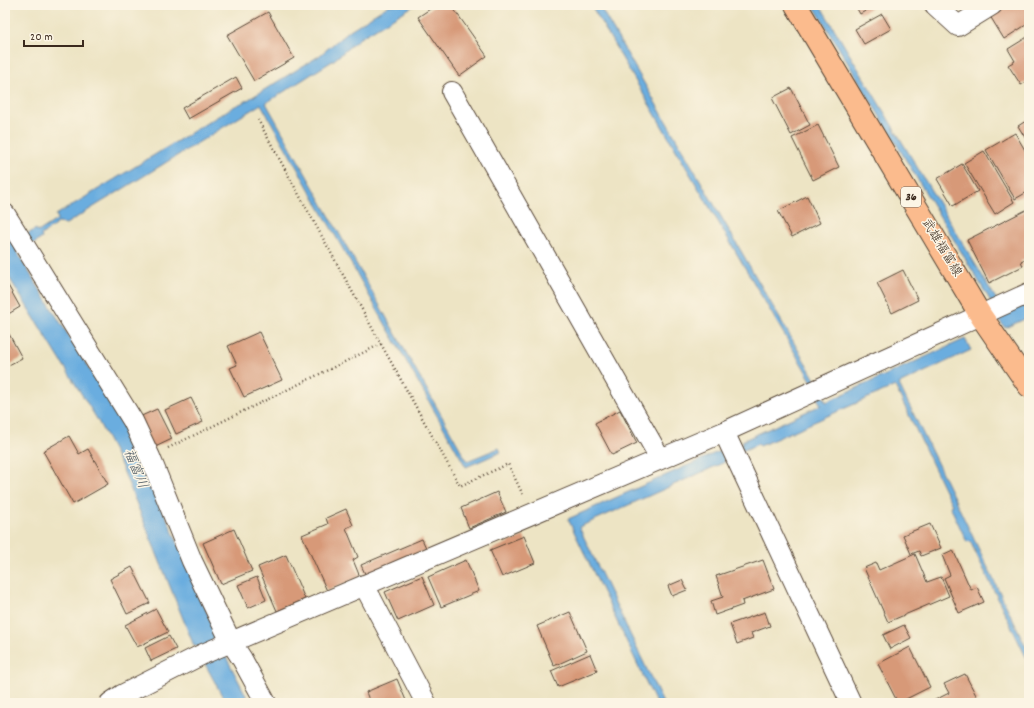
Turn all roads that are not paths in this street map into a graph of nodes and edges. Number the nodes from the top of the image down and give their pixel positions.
1 (796, 5) edge
2 (935, 5) edge
3 (992, 5) edge
4 (452, 92) dead end
5 (5, 214) edge
6 (1029, 293) edge
7 (992, 310) junction
8 (1029, 386) edge
9 (730, 445) junction
10 (660, 458) junction
11 (364, 585) junction
12 (227, 644) junction
13 (110, 703) edge
14 (266, 703) edge
15 (426, 703) edge
16 (851, 703) edge

1 - 7 main road, 武雄福富線 / 36
2 - 3 street
4 - 10 street
5 - 12 street
6 - 7 street
7 - 8 main road, 武雄福富線 / 36
7 - 9 street
9 - 10 street
9 - 16 street
10 - 11 street
11 - 12 street
11 - 15 street
12 - 13 street
12 - 14 street

